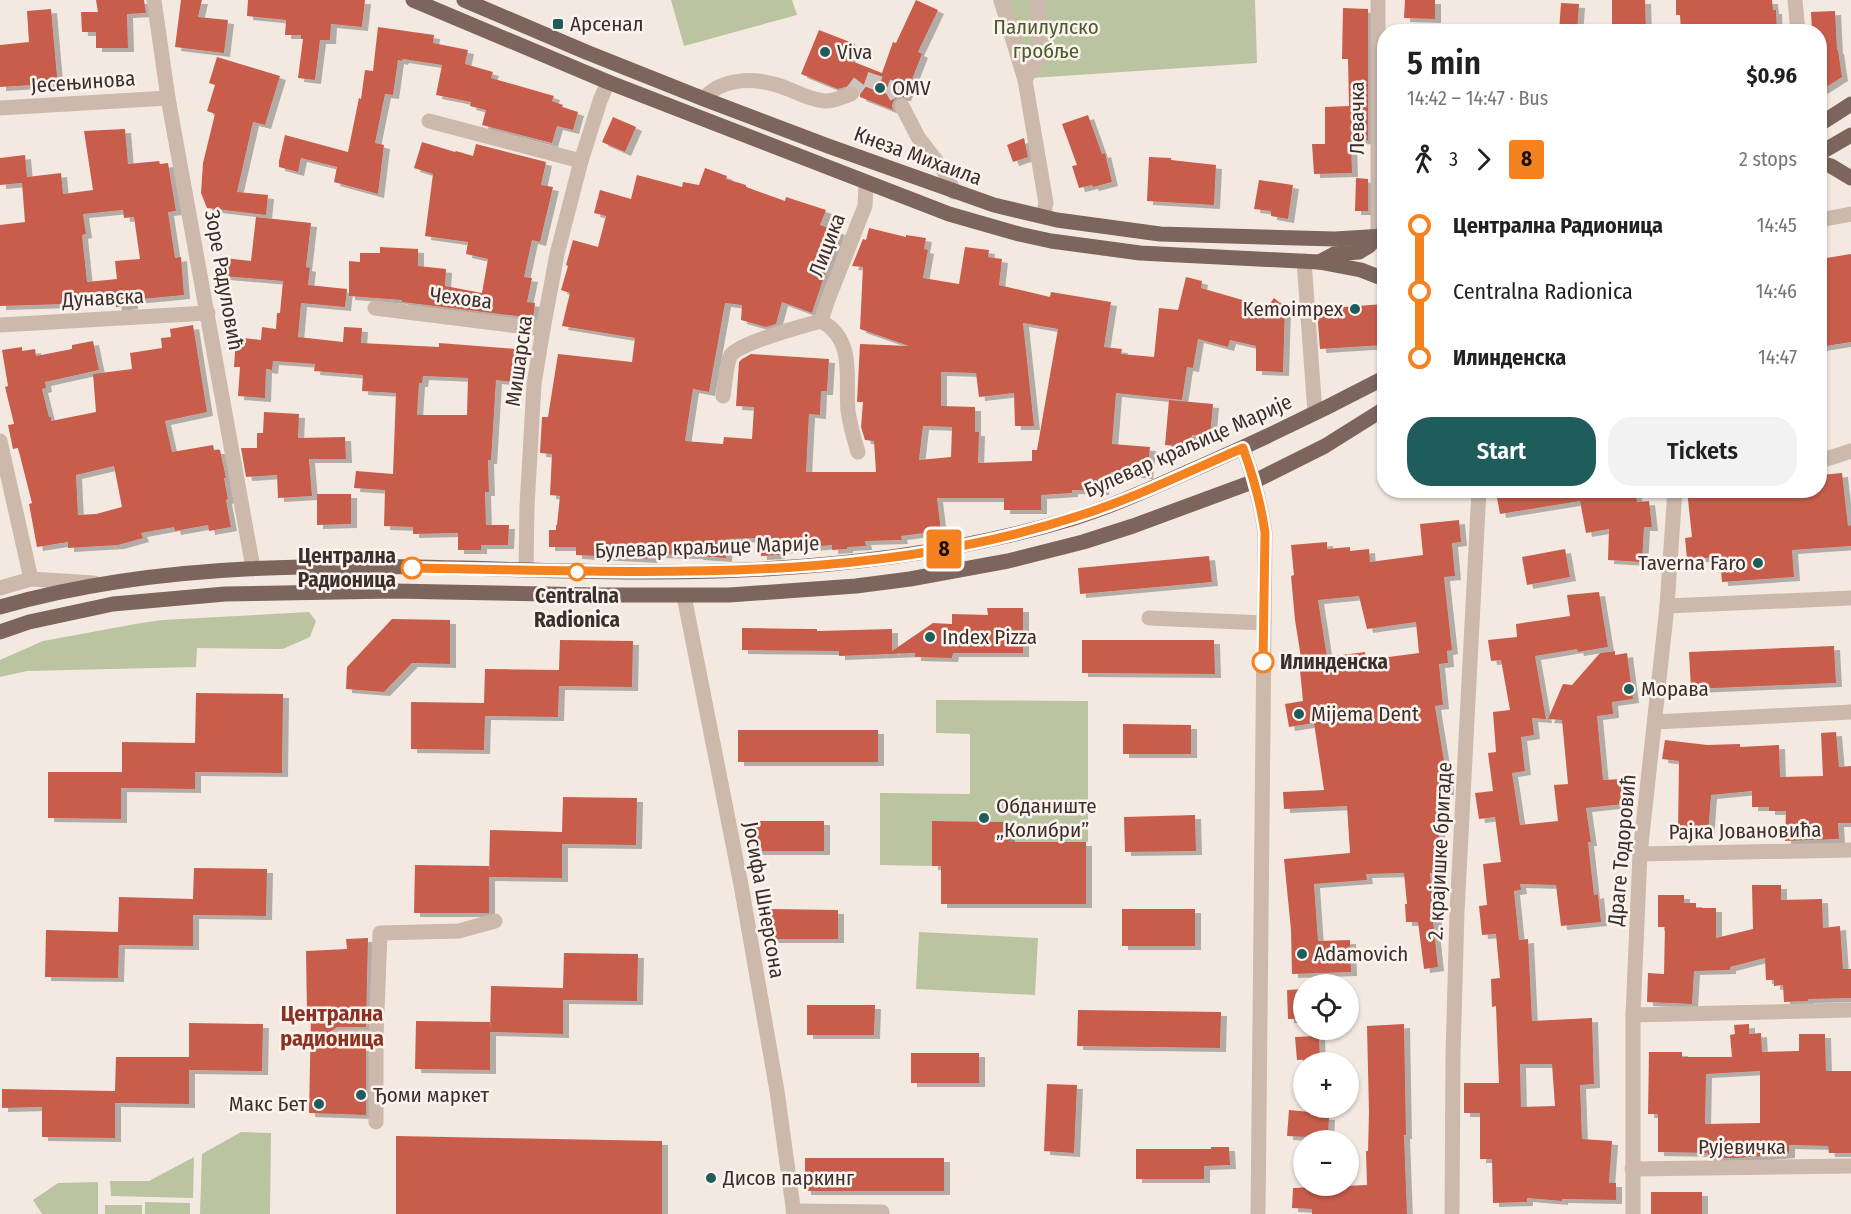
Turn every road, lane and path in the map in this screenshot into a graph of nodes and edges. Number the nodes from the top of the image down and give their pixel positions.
1 (154, 0) edge
2 (413, 0) edge
3 (464, 0) edge
4 (1002, 0) edge
5 (1038, 0) edge
6 (1378, 0) edge
7 (1794, 0) edge
8 (1378, 24) edge
9 (1797, 24) edge
10 (1025, 80) junction
11 (608, 82) junction
12 (851, 94) tunnel mouth
13 (168, 98) junction
14 (704, 99) junction
15 (1850, 103) edge
16 (902, 106) tunnel mouth
17 (0, 108) edge
18 (1827, 119) edge
19 (429, 121) dead end
20 (1851, 135) edge
21 (1827, 149) edge
22 (581, 161) junction
23 (1827, 165) edge
24 (1851, 178) edge
25 (866, 182) junction
26 (954, 192) junction
27 (1851, 214) edge
28 (1043, 216) junction
29 (1827, 219) edge
30 (1377, 236) edge
31 (1377, 239) edge
32 (1311, 261) junction
33 (1377, 276) edge
34 (375, 308) dead end
35 (208, 313) junction
36 (821, 321) junction
37 (0, 325) edge
38 (543, 329) junction
39 (1377, 382) edge
40 (723, 396) dead end
41 (1315, 413) junction
42 (1377, 413) edge
43 (0, 441) edge
44 (1243, 448) junction
45 (1851, 451) edge
46 (858, 453) dead end
47 (1827, 459) edge
48 (1255, 481) junction
49 (1479, 498) edge
50 (1674, 498) edge
51 (253, 568) junction
52 (526, 570) junction
53 (31, 579) junction
54 (103, 584) junction
55 (0, 588) edge
56 (684, 596) junction
57 (1851, 598) edge
58 (1667, 606) junction
59 (0, 607) edge
60 (1149, 618) dead end
61 (1264, 623) junction
62 (0, 632) edge
63 (1851, 712) edge
64 (1655, 722) junction
65 (1851, 850) edge
66 (1640, 854) junction
67 (495, 921) dead end
68 (1851, 1010) edge
69 (1633, 1015) junction
70 (338, 1037) dead end
71 (376, 1037) junction
72 (376, 1122) dead end
73 (1851, 1166) edge
74 (1632, 1169) junction
75 (794, 1212) edge
76 (882, 1212) dead end
77 (1258, 1214) edge
78 (1452, 1214) edge
79 (1633, 1214) edge

1 - 13 street, Зоре Радуловић
2 - 11 main road, Кнеза Михаила
3 - 14 main road, Кнеза Михаила
4 - 10 street
5 - 10 street
6 - 8 street, Левачка
7 - 9 street
10 - 28 street
11 - 22 street, Мишарска
11 - 25 main road, Кнеза Михаила
12 - 14 street
13 - 17 street, Јесењинова
13 - 35 street, Зоре Радуловић
14 - 26 main road, Кнеза Михаила
15 - 18 main road
16 - 26 street
19 - 22 street
20 - 21 main road
22 - 38 street, Мишарска
23 - 24 main road
25 - 32 main road, Кнеза Михаила
25 - 36 street, Лицика
26 - 28 main road, Кнеза Михаила
27 - 29 street
28 - 30 main road, Кнеза Михаила
31 - 32 main road
32 - 33 main road
32 - 41 street
34 - 38 street, Чехова
35 - 37 street, Дунавска
35 - 51 street, Зоре Радуловић
36 - 40 street
36 - 46 street
38 - 52 street, Мишарска
39 - 41 main road, Булевар краљице Марије
41 - 44 main road, Булевар краљице Марије
42 - 48 main road
43 - 53 street
44 - 48 street
44 - 52 main road, Булевар краљице Марије
45 - 47 street
48 - 56 main road
48 - 61 street
49 - 78 street, 2. крајишке бригаде
50 - 58 street, Драге Тодоровић
51 - 52 main road, Булевар краљице Марије
51 - 54 main road, Булевар краљице Марије
53 - 54 street
53 - 55 street
54 - 59 main road, Булевар краљице Марије
56 - 62 main road
56 - 75 street, Јосифа Шнерсона
57 - 58 street
58 - 64 street, Драге Тодоровић
60 - 61 street
61 - 77 street
63 - 64 street
64 - 66 street, Драге Тодоровић
65 - 66 street, Рајка Јовановића
66 - 69 street, Драге Тодоровић
67 - 71 street
68 - 69 street
69 - 74 street, Драге Тодоровић
70 - 71 street
71 - 72 street
73 - 74 street, Рујевичка
74 - 79 street, Драге Тодоровић
75 - 76 street

